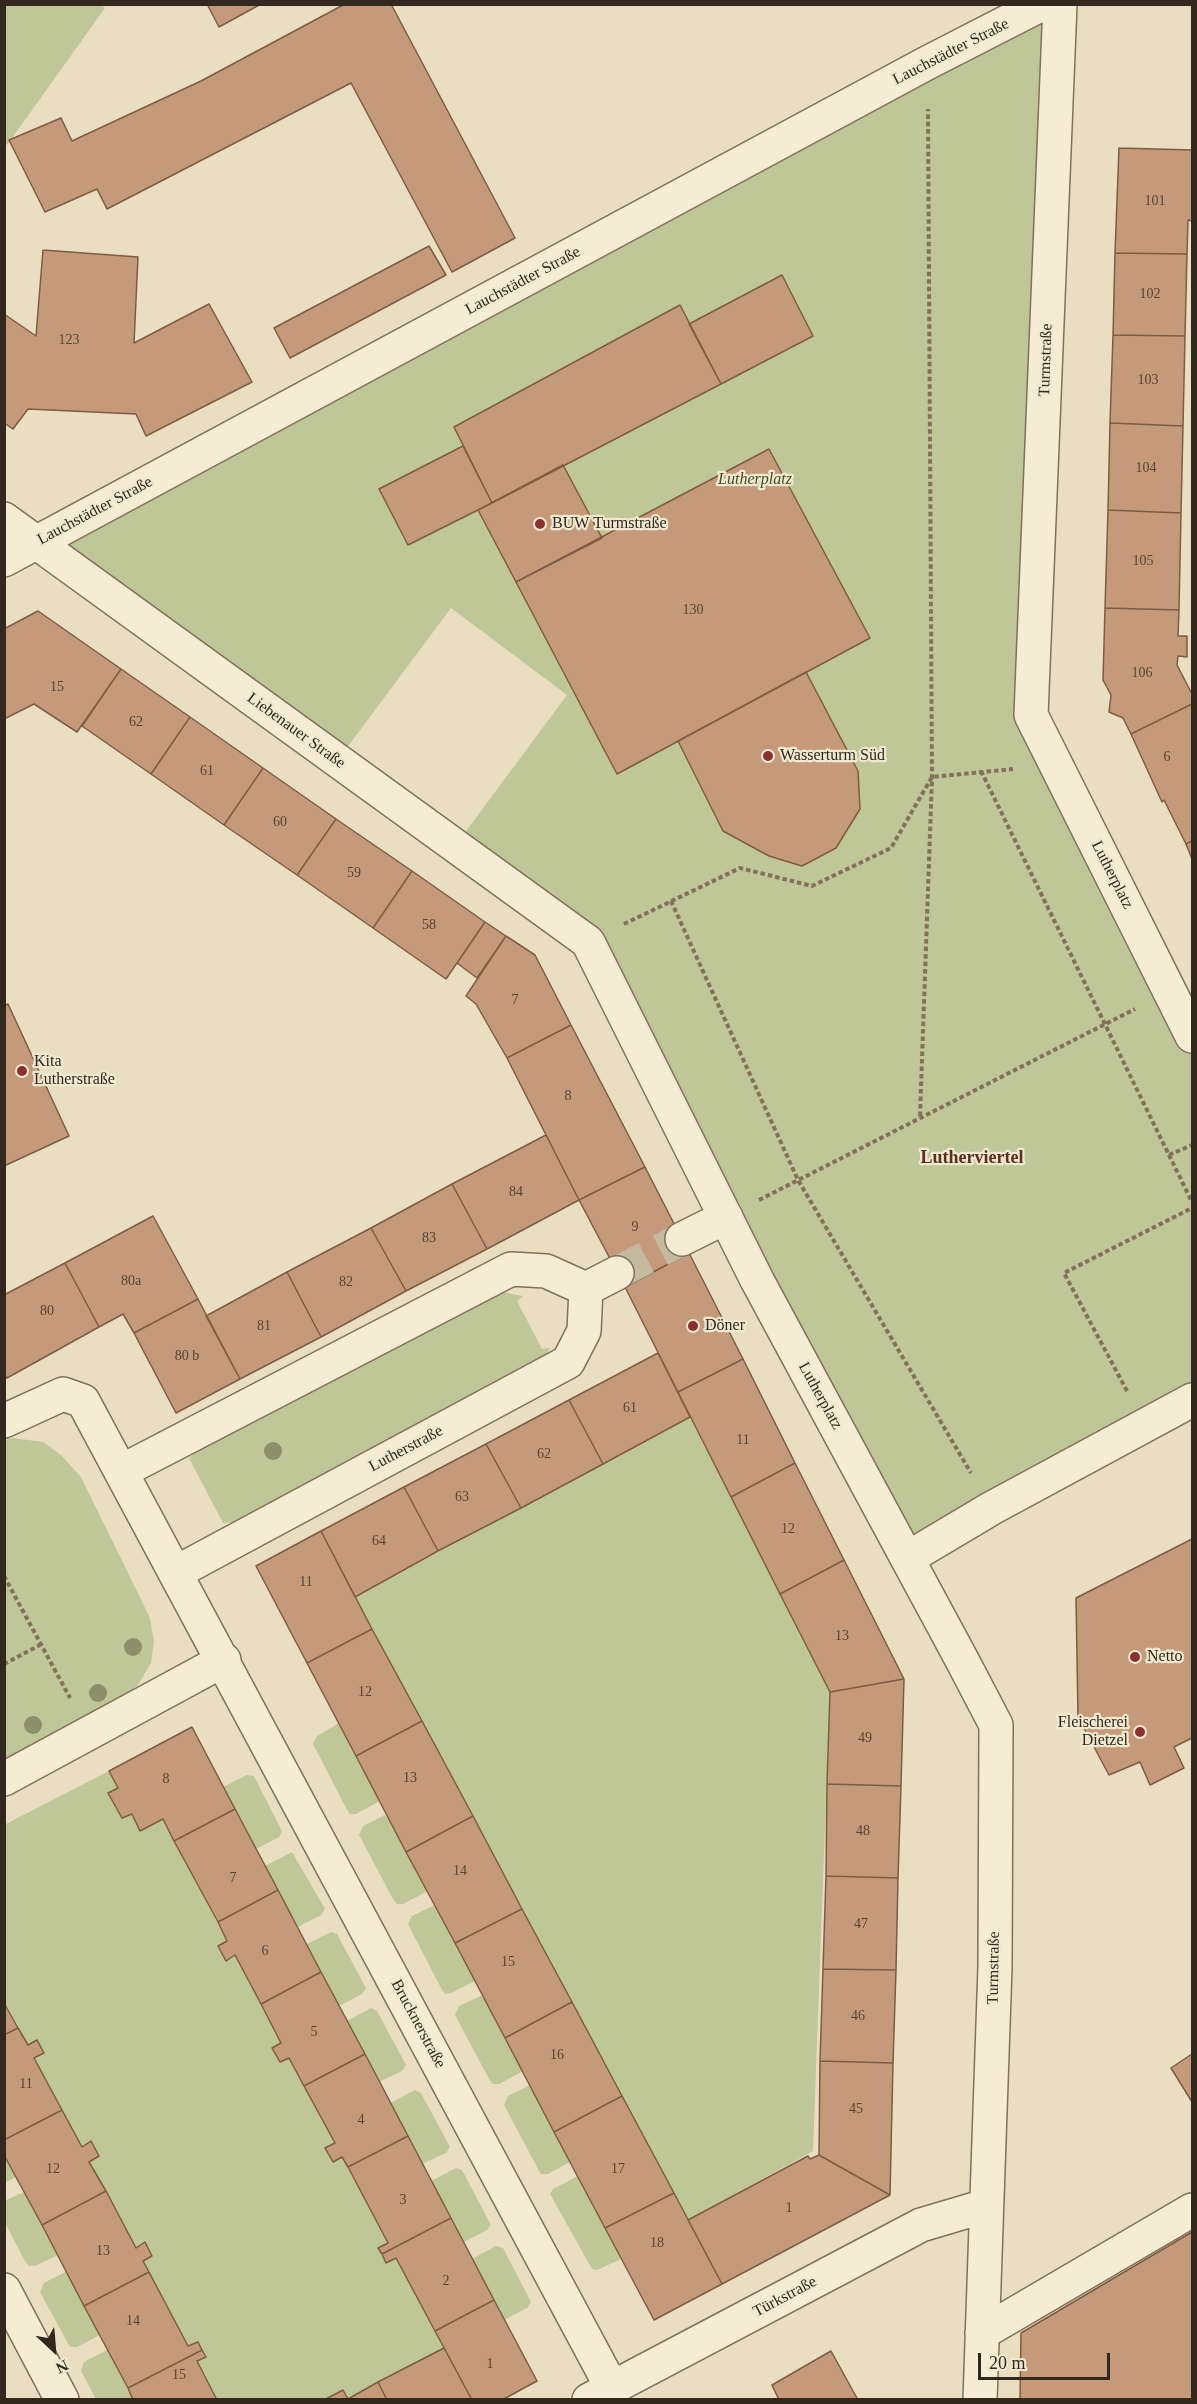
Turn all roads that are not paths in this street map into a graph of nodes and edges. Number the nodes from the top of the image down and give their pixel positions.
1 (1042, 4) edge
2 (1060, 4) edge
3 (4, 519) edge
4 (36, 543) junction
5 (4, 560) edge
6 (1031, 715) joint
7 (588, 942) joint
8 (1181, 984) edge
9 (1192, 1036) edge
10 (726, 1217) junction
11 (682, 1239) tunnel mouth
12 (617, 1273) tunnel mouth
13 (586, 1289) junction
14 (1192, 1400) edge
15 (4, 1421) edge
16 (122, 1471) junction
17 (908, 1558) junction
18 (177, 1572) junction
19 (224, 1660) junction
20 (4, 1779) edge
21 (985, 2206) junction
22 (1192, 2210) edge
23 (4, 2290) edge
24 (982, 2333) junction
25 (600, 2394) edge
26 (63, 2400) edge
27 (980, 2400) edge

1 - 4 street, Lauchstädter Straße
2 - 6 street, Turmstraße
3 - 4 street, Liebenauer Straße
4 - 5 street, Lauchstädter Straße
4 - 7 street, Liebenauer Straße
6 - 8 street, Lutherplatz
7 - 10 street, Lutherplatz
8 - 9 street, Lutherplatz
10 - 11 street
10 - 17 street, Lutherplatz
12 - 13 street
13 - 16 street
13 - 18 street, Lutherstraße
14 - 17 street
15 - 16 street
16 - 18 street
17 - 21 street, Turmstraße
18 - 19 street
19 - 20 street
19 - 25 street, Brucknerstraße
21 - 24 street, Turmstraße
21 - 25 street, Türkstraße
22 - 24 street
23 - 26 street
24 - 27 street, Turmstraße

